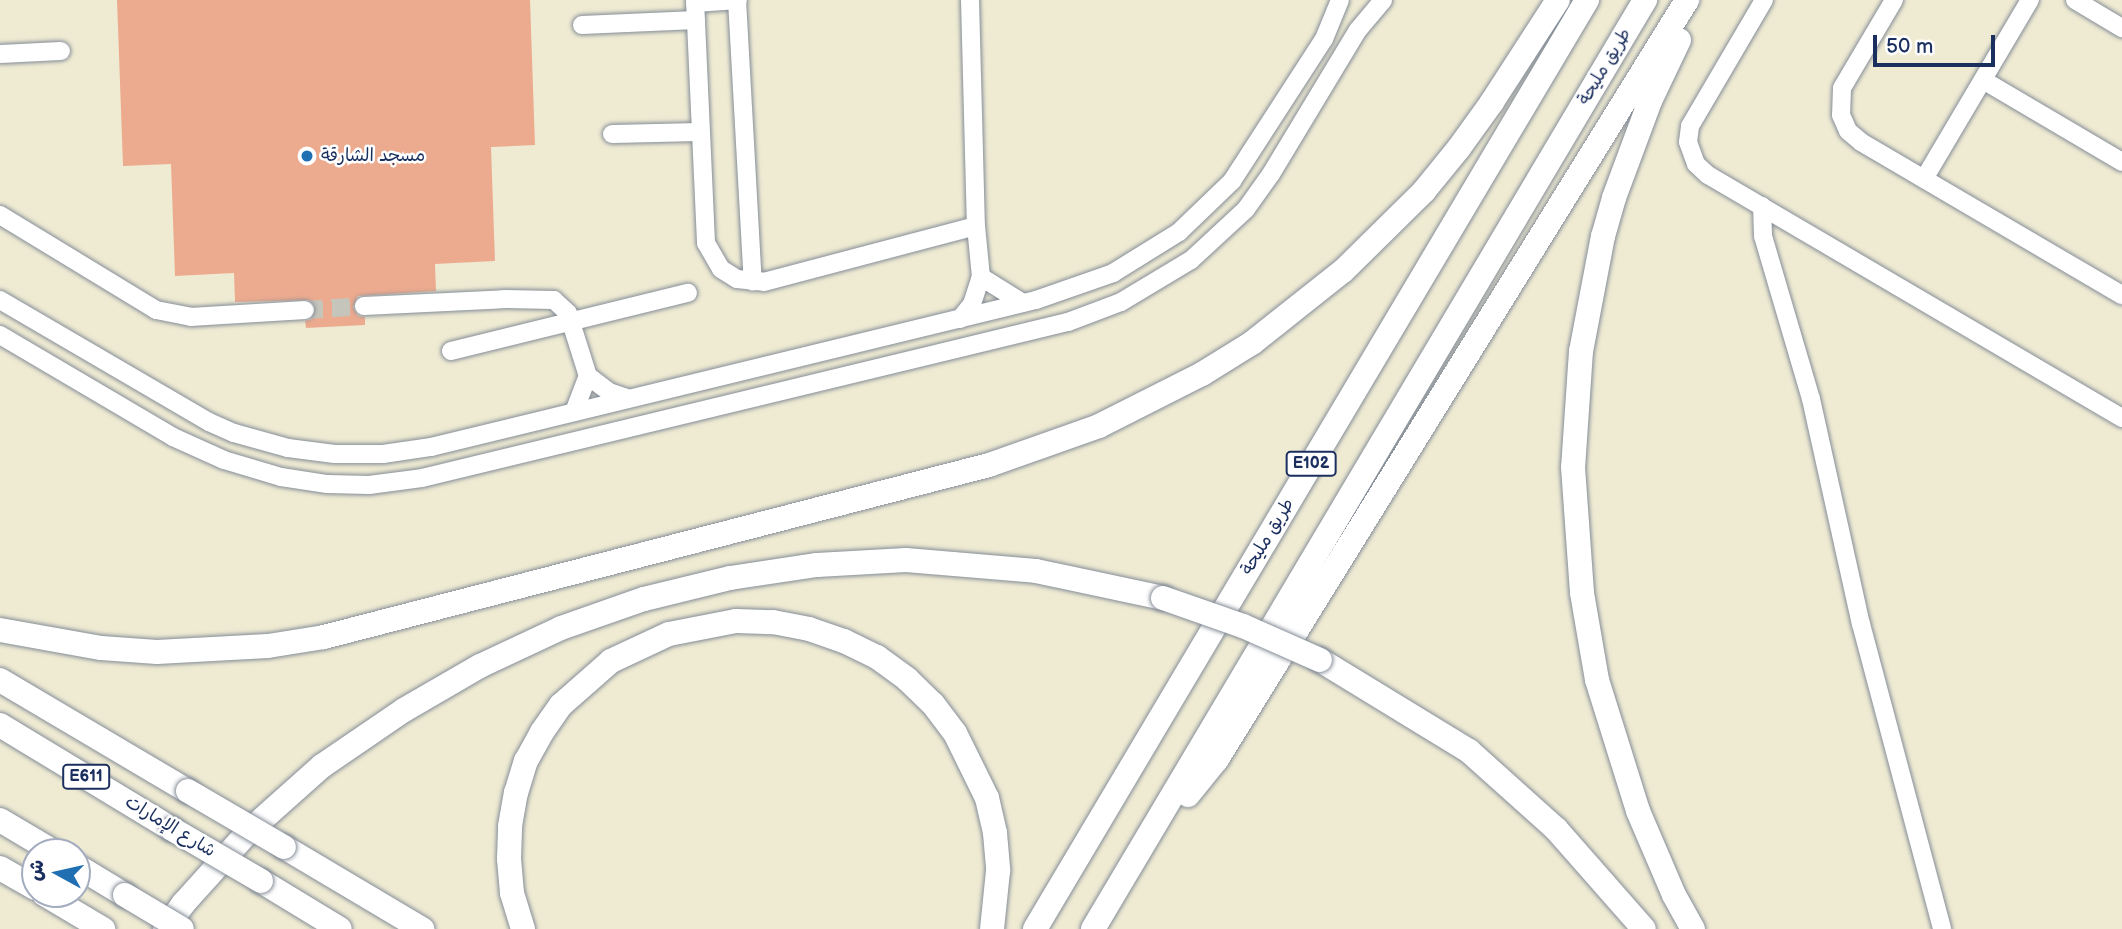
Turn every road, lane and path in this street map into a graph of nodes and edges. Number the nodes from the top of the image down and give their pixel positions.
1 (737, 0) edge
2 (970, 0) edge
3 (1339, 0) edge
4 (1383, 0) edge
5 (1558, 0) edge
6 (1587, 0) edge
7 (1645, 0) edge
8 (1687, 0) edge
9 (1697, 0) edge
10 (1764, 0) edge
11 (1894, 0) edge
12 (2030, 0) edge
13 (2075, 0) edge
14 (695, 7) edge
15 (582, 25) dead end
16 (2122, 28) edge
17 (61, 51) dead end
18 (0, 54) edge
19 (1983, 80) junction
20 (700, 132) junction
21 (611, 134) dead end
22 (2122, 162) edge
23 (1924, 179) junction
24 (1762, 206) junction
25 (0, 215) edge
26 (976, 226) junction
27 (981, 277) junction
28 (753, 282) junction
29 (688, 293) dead end
30 (2122, 295) edge
31 (0, 300) edge
32 (1023, 303) junction
33 (364, 306) tunnel mouth
34 (305, 310) tunnel mouth
35 (960, 318) junction
36 (571, 322) junction
37 (0, 335) edge
38 (451, 351) dead end
39 (588, 376) junction
40 (657, 392) junction
41 (626, 398) junction
42 (566, 414) junction
43 (2122, 418) edge
44 (666, 419) junction
45 (570, 442) junction
46 (0, 630) edge
47 (0, 680) edge
48 (0, 725) edge
49 (0, 820) edge
50 (30, 838) edge
51 (0, 867) edge
52 (91, 874) edge
53 (21, 880) edge
54 (1121, 882) junction
55 (67, 908) edge
56 (99, 927) edge
57 (165, 929) edge
58 (182, 929) edge
59 (340, 929) edge
60 (422, 929) edge
61 (523, 929) edge
62 (992, 929) edge
63 (1035, 929) edge
64 (1094, 929) edge
65 (1644, 929) edge
66 (1693, 929) edge
67 (1942, 929) edge

1 - 14 street
1 - 28 street
2 - 26 street
3 - 32 street
4 - 44 street
5 - 46 highway
6 - 63 highway, طريق مليحة / E102
7 - 54 highway, طريق مليحة / E102
8 - 54 highway
9 - 66 highway
10 - 24 street
11 - 23 street
12 - 19 street
13 - 16 street
14 - 15 street
14 - 20 street
17 - 18 street
19 - 22 street
19 - 23 street
20 - 21 street
20 - 28 street
23 - 30 street
24 - 43 street
24 - 67 street
25 - 34 street
26 - 27 street
26 - 28 street
27 - 32 street
27 - 35 street
29 - 36 street
31 - 42 street
32 - 35 street
33 - 36 street
35 - 40 street
36 - 38 street
36 - 39 street
37 - 45 street
39 - 41 street
39 - 42 street
40 - 41 street
40 - 44 street
41 - 42 street
42 - 45 street
44 - 45 street
47 - 60 highway, bridge
48 - 59 highway, شارع الإمارات / E611, bridge
49 - 50 highway
51 - 53 highway
52 - 58 highway, bridge
54 - 64 highway, طريق مليحة / E102
55 - 56 highway
57 - 65 highway, bridge
61 - 62 highway

